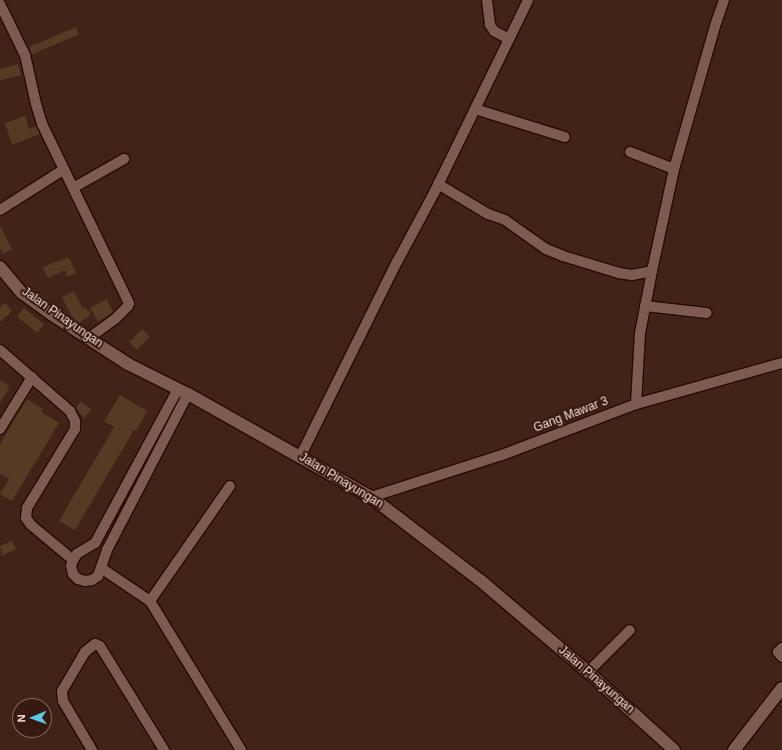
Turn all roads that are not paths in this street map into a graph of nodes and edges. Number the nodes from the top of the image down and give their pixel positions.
1 (486, 0) edge
2 (528, 0) edge
3 (724, 0) edge
4 (0, 4) edge
5 (509, 39) junction
6 (475, 110) junction
7 (565, 137) dead end
8 (630, 152) dead end
9 (124, 159) dead end
10 (674, 169) junction
11 (63, 170) junction
12 (438, 184) junction
13 (73, 188) junction
14 (0, 210) edge
15 (0, 267) edge
16 (652, 271) junction
17 (645, 306) junction
18 (707, 313) dead end
19 (89, 338) junction
20 (0, 350) edge
21 (782, 363) edge
22 (32, 377) junction
23 (183, 391) junction
24 (636, 404) junction
25 (0, 429) edge
26 (300, 456) junction
27 (230, 486) dead end
28 (371, 497) junction
29 (99, 536) junction
30 (111, 543) junction
31 (73, 560) junction
32 (101, 568) junction
33 (150, 601) junction
34 (630, 630) dead end
35 (782, 648) edge
36 (782, 657) edge
37 (588, 672) junction
38 (782, 688) edge
39 (92, 750) edge
40 (164, 750) edge
41 (241, 750) edge
42 (674, 750) edge
43 (734, 750) edge

1 - 5 street
2 - 5 street
3 - 10 street
4 - 11 street
5 - 6 street
6 - 7 street
6 - 12 street
8 - 10 street
9 - 13 street
10 - 16 street
11 - 13 street
11 - 14 street
12 - 16 street
12 - 26 street
13 - 19 street
15 - 19 main road, Jalan Pinayungan
16 - 17 street
17 - 18 street
17 - 24 street
19 - 23 main road, Jalan Pinayungan
20 - 22 street
21 - 24 street, Gang Mawar 3
22 - 25 street
22 - 31 street
23 - 26 main road, Jalan Pinayungan
23 - 29 street
23 - 30 street
24 - 28 street, Gang Mawar 3
26 - 28 main road, Jalan Pinayungan
27 - 33 street
28 - 37 main road, Jalan Pinayungan
29 - 30 street
29 - 31 street
30 - 32 street
31 - 32 street
32 - 33 street
33 - 41 street
34 - 37 street
35 - 36 street
37 - 42 main road, Jalan Pinayungan
38 - 43 main road
39 - 40 street

